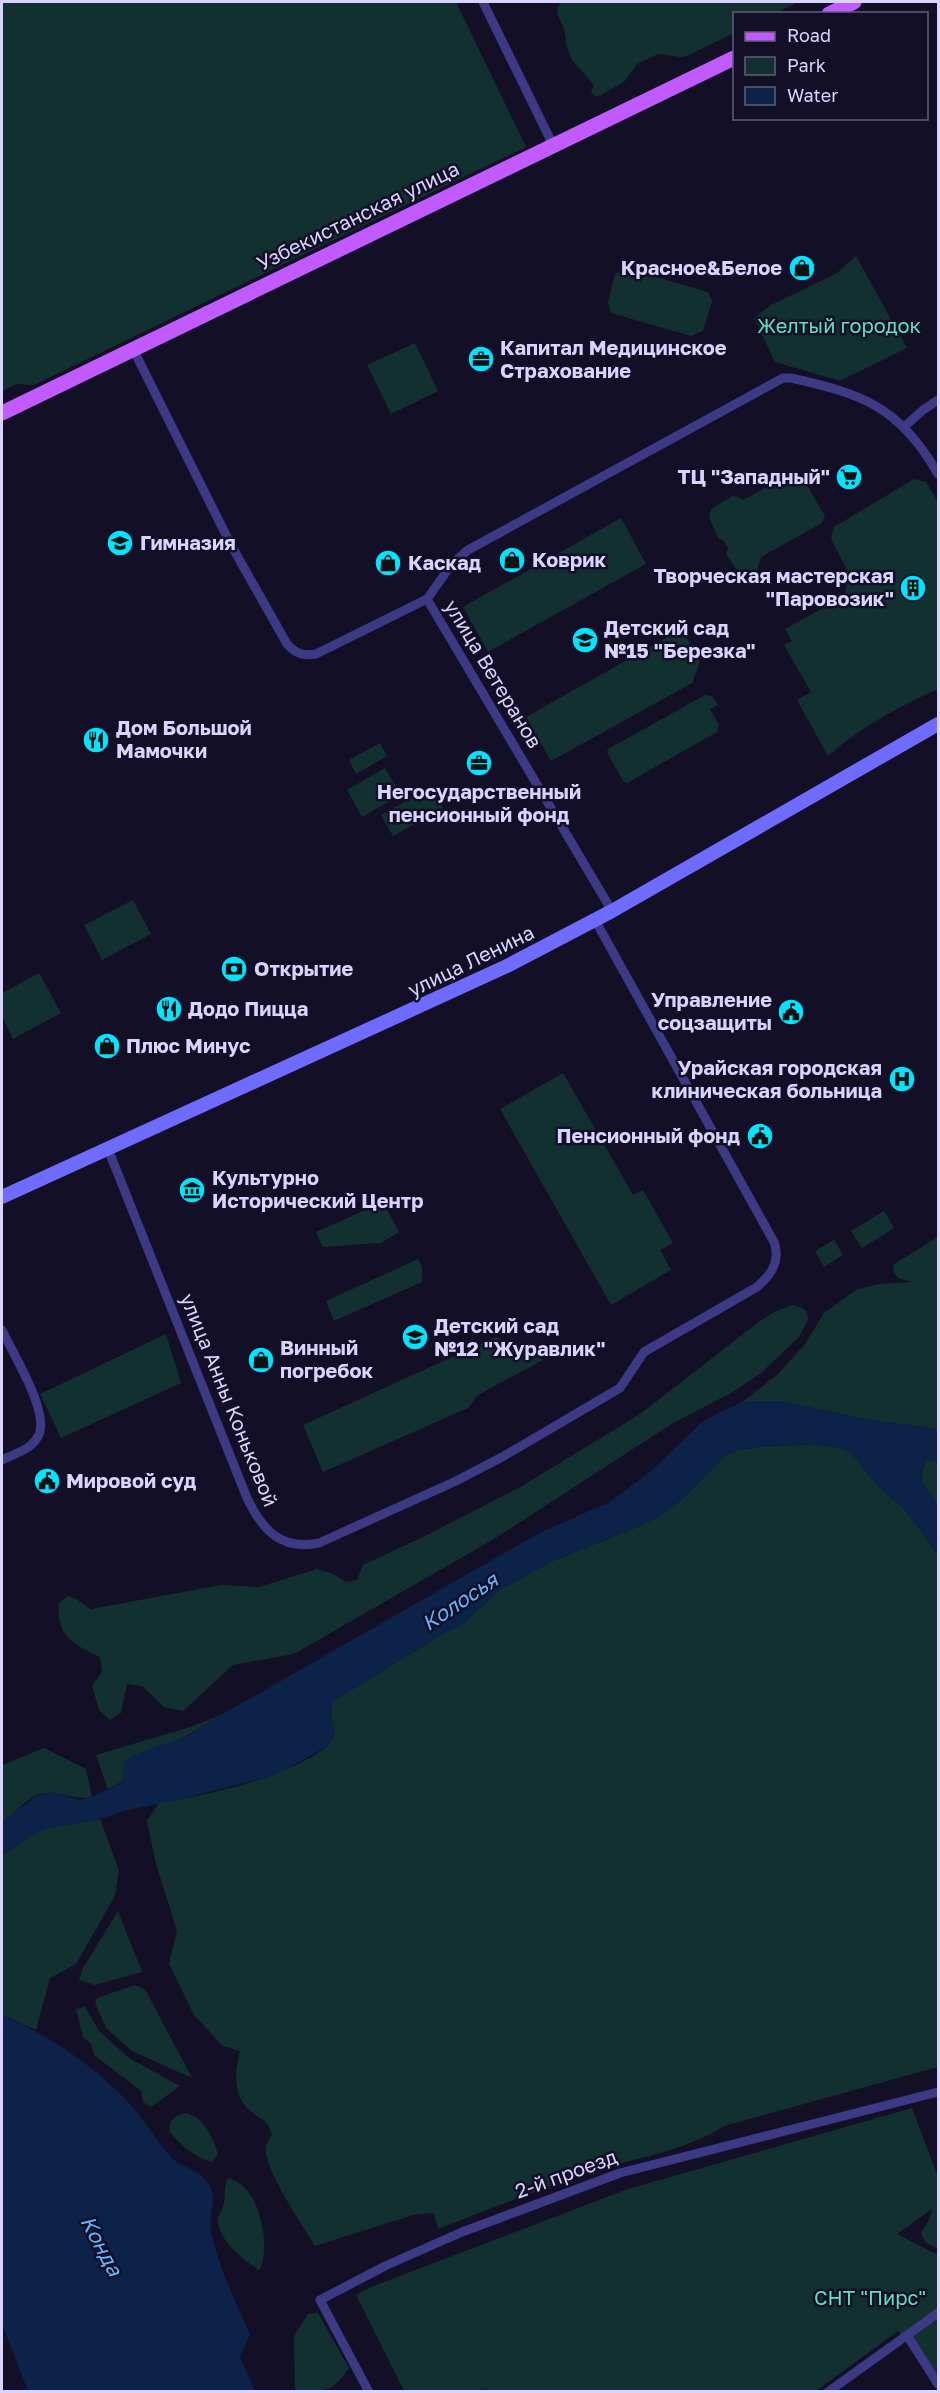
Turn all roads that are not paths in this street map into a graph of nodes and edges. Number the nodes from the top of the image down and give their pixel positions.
1 (483, 2) edge
2 (854, 2) edge
3 (833, 12) edge
4 (733, 59) edge
5 (553, 145) junction
6 (133, 350) junction
7 (939, 400) edge
8 (2, 413) edge
9 (905, 426) junction
10 (939, 474) edge
11 (427, 599) junction
12 (939, 724) edge
13 (612, 911) junction
14 (595, 920) junction
15 (108, 1149) junction
16 (2, 1197) edge
17 (2, 1330) edge
18 (2, 1460) edge
19 (939, 2092) edge
20 (939, 2313) edge
21 (907, 2335) junction
22 (939, 2384) edge
23 (369, 2391) edge
24 (828, 2391) edge

1 - 5 street
2 - 3 main road
4 - 5 main road, Узбекистанская улица
5 - 6 main road, Узбекистанская улица
6 - 8 main road, Узбекистанская улица
6 - 11 street, улица Ветеранов
7 - 9 street
9 - 10 street
9 - 11 street
11 - 13 street, улица Ветеранов
12 - 13 main road, улица Ленина
13 - 14 main road, улица Ленина
14 - 15 main road, улица Ленина
14 - 15 street, улица Анны Коньковой
15 - 16 main road, улица Ленина
17 - 18 street
19 - 23 street, 2-й проезд
20 - 21 street
21 - 22 street
21 - 24 street

